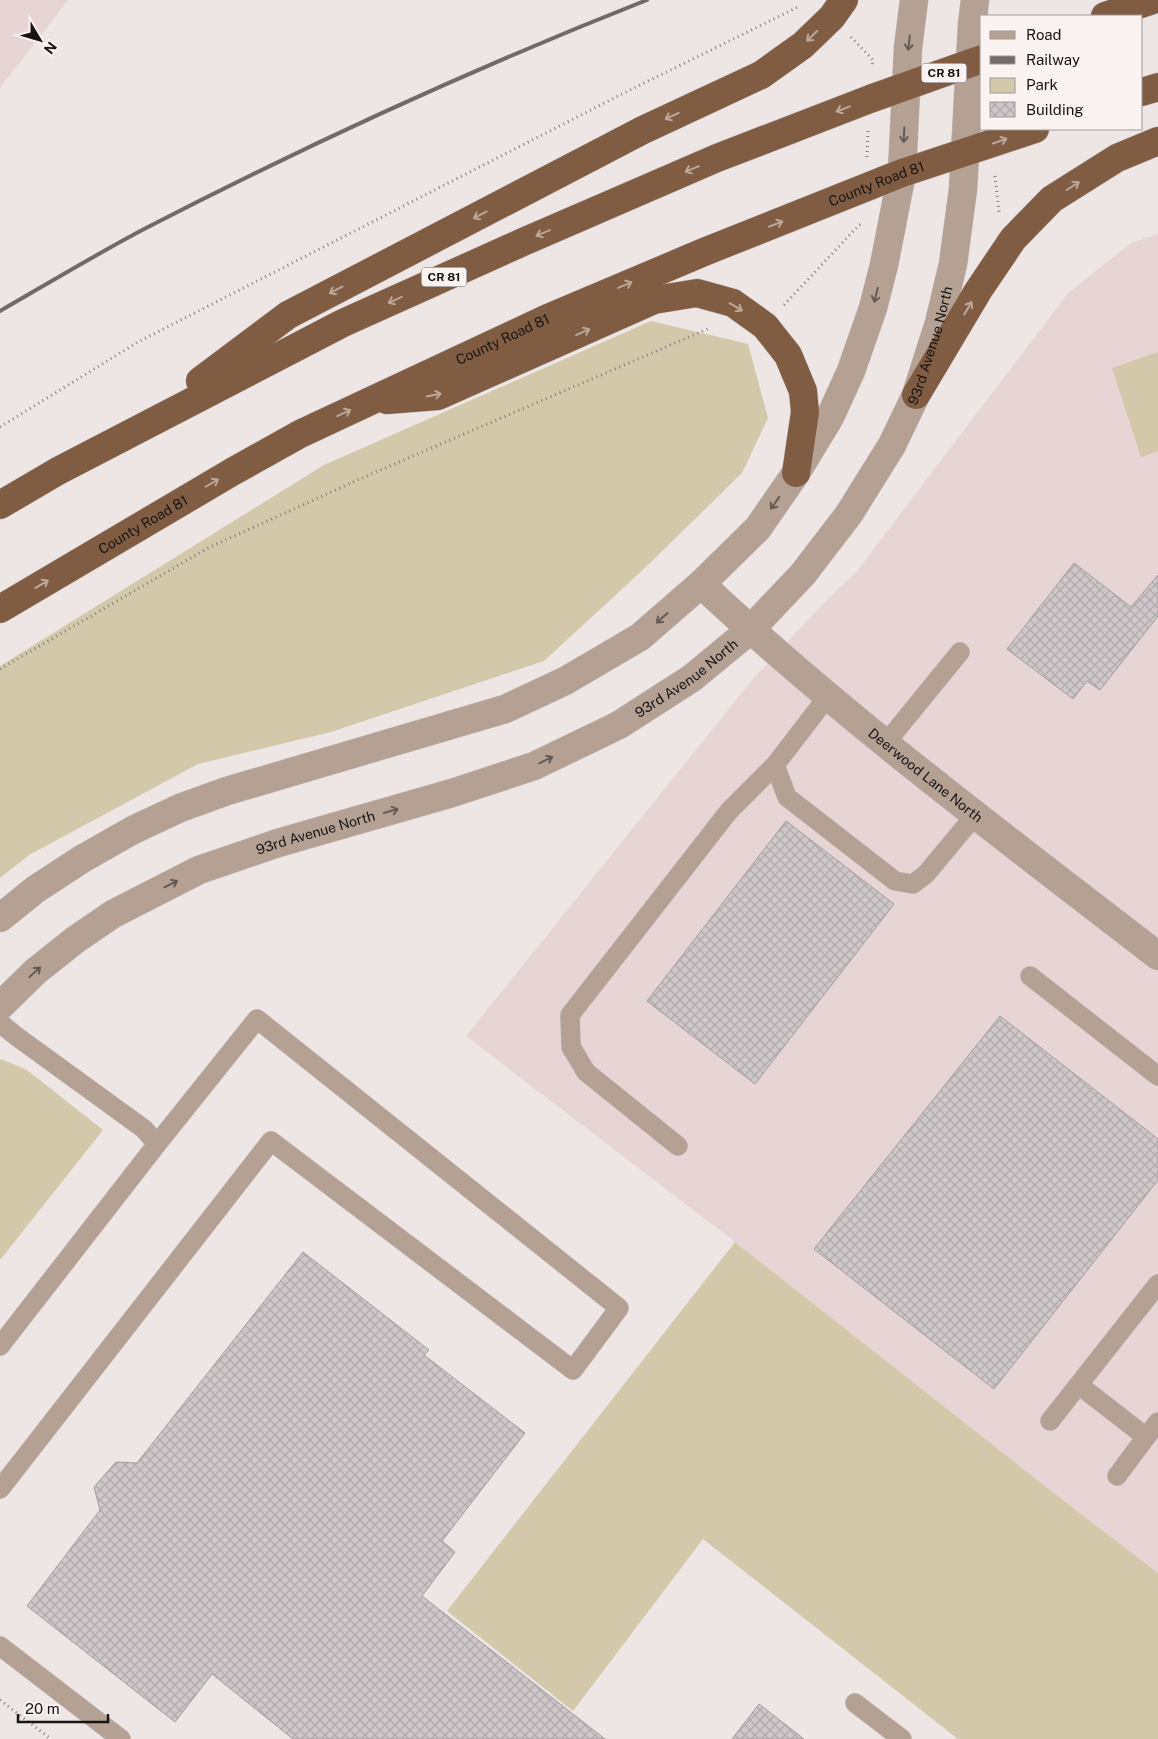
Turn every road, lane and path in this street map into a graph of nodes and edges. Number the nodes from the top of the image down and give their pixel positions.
1 (844, 0) edge
2 (914, 0) edge
3 (975, 0) edge
4 (1154, 0) edge
5 (804, 4) dead end
6 (1109, 15) edge
7 (976, 61) edge
8 (906, 87) junction
9 (1158, 87) edge
10 (1143, 92) edge
11 (1032, 130) edge
12 (1158, 141) edge
13 (965, 152) junction
14 (902, 173) junction
15 (995, 176) dead end
16 (1000, 219) dead end
17 (860, 225) dead end
18 (784, 306) dead end
19 (713, 328) dead end
20 (916, 395) junction
21 (368, 402) junction
22 (0, 427) edge
23 (132, 432) junction
24 (796, 473) junction
25 (0, 505) edge
26 (701, 584) junction
27 (0, 609) edge
28 (750, 630) junction
29 (960, 652) dead end
30 (0, 669) edge
31 (828, 696) junction
32 (885, 744) junction
33 (775, 765) junction
34 (976, 814) junction
35 (0, 918) edge
36 (1156, 950) edge
37 (1030, 976) dead end
38 (0, 1006) edge
39 (0, 1023) edge
40 (1158, 1076) edge
41 (157, 1144) junction
42 (678, 1146) dead end
43 (1158, 1284) edge
44 (0, 1346) edge
45 (1079, 1385) junction
46 (1050, 1421) dead end
47 (1158, 1422) edge
48 (1146, 1437) junction
49 (1117, 1476) dead end
50 (0, 1489) edge
51 (0, 1646) edge
52 (0, 1700) edge
53 (855, 1703) dead end
54 (51, 1739) edge
55 (121, 1739) edge
56 (902, 1739) edge

1 -> 23 highway
2 -> 8 street
3 - 7 street, 93rd Avenue North
4 - 6 highway
5 - 22 path
7 - 8 highway, CR 81
7 - 13 street, 93rd Avenue North
8 -> 14 street
8 -> 23 highway, CR 81
9 - 10 highway
13 -> 11 highway, County Road 81
20 -> 12 highway
13 - 14 highway, County Road 81
13 - 20 street, 93rd Avenue North
21 -> 14 highway, County Road 81
14 -> 24 street
15 - 16 path
17 - 18 path
19 - 30 path
20 - 28 street, 93rd Avenue North
21 -> 24 highway
27 -> 21 highway, County Road 81
23 - 25 highway, CR 81
24 -> 26 street
26 - 28 street, Deerwood Lane North
26 -> 35 street
28 - 31 street, Deerwood Lane North
38 -> 28 street, 93rd Avenue North
29 - 32 lane
31 - 32 street, Deerwood Lane North
31 - 33 lane
32 - 34 street, Deerwood Lane North
33 - 34 lane
33 - 42 lane
34 - 36 street, Deerwood Lane North
37 - 40 lane
39 - 41 lane
41 - 44 lane
41 - 50 lane
43 - 45 lane
45 - 46 lane
45 - 48 lane
47 - 48 lane
48 - 49 lane
51 - 55 lane
52 - 54 path
53 - 56 lane

